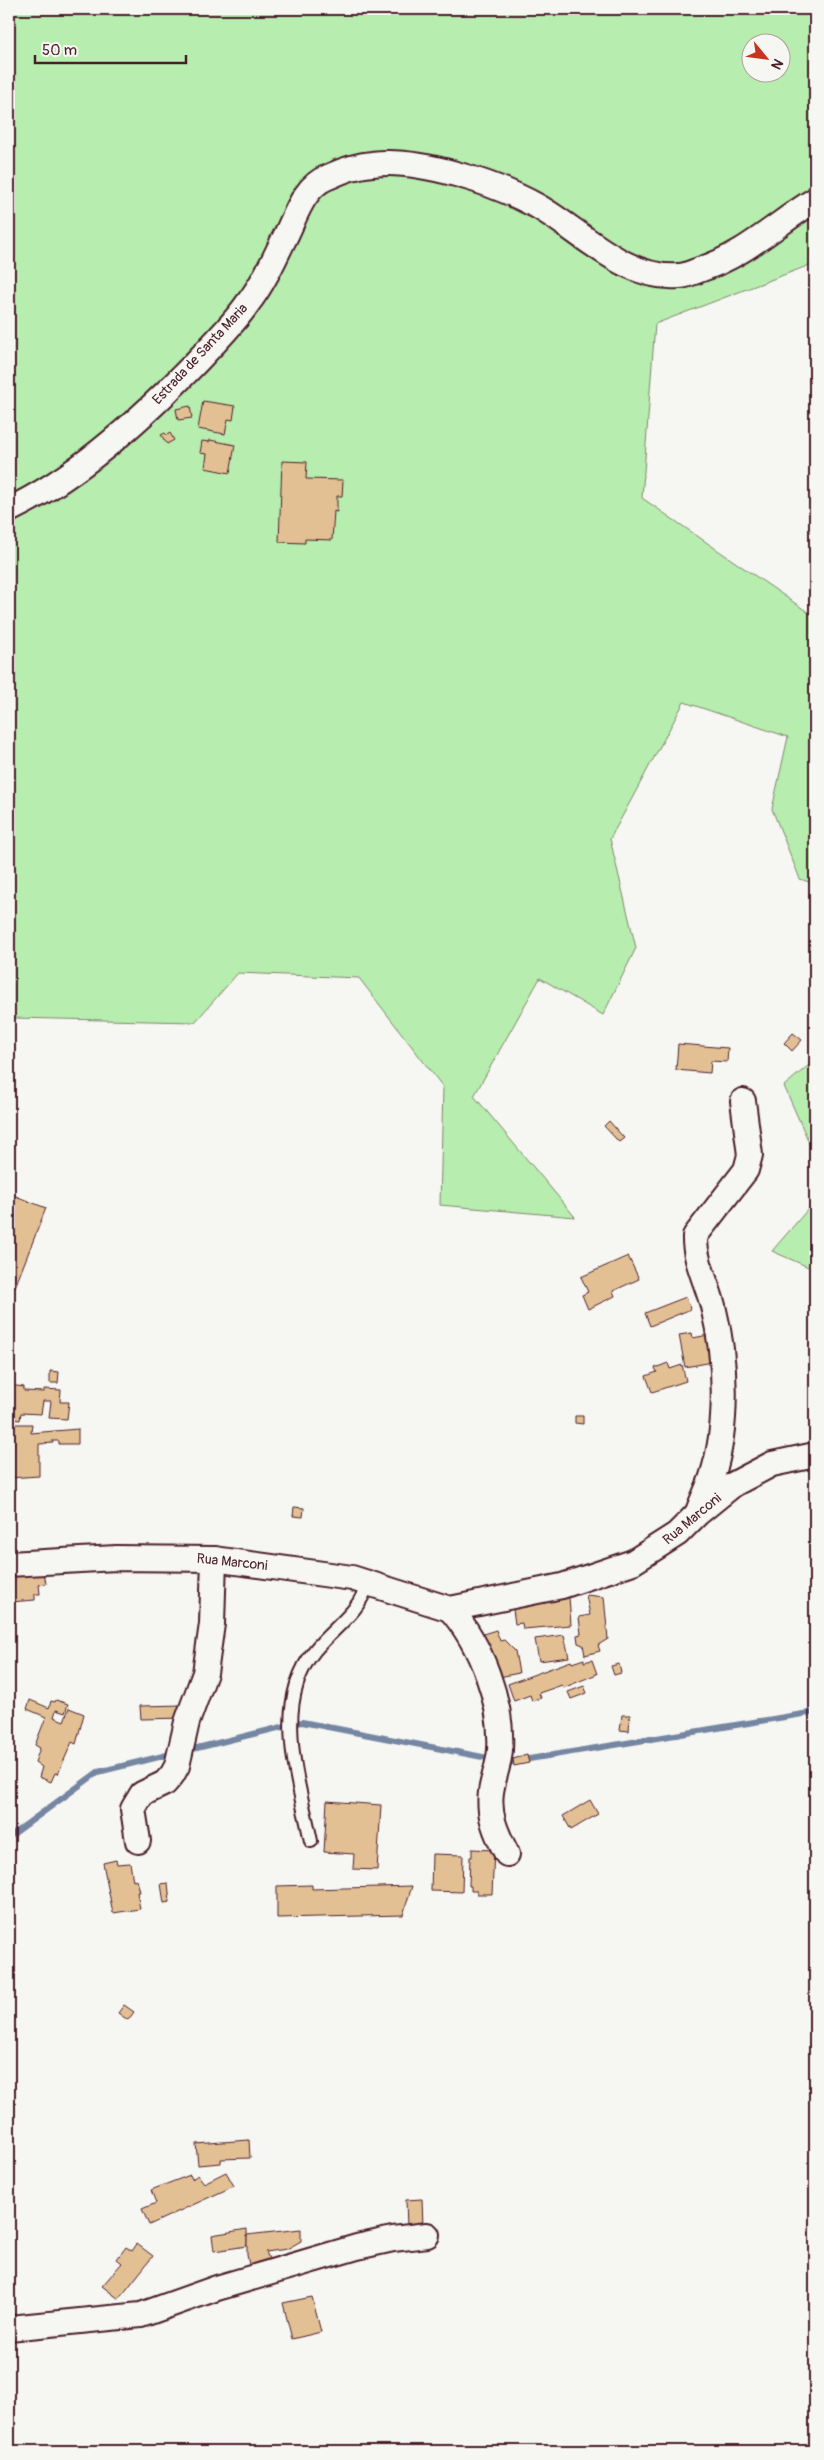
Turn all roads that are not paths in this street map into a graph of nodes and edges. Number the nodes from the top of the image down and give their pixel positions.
1 (815, 200) edge
2 (9, 510) edge
3 (743, 1101) dead end
4 (815, 1455) edge
5 (697, 1514) junction
6 (214, 1559) junction
7 (9, 1564) edge
8 (368, 1583) junction
9 (450, 1609) junction
10 (138, 1841) dead end
11 (311, 1841) dead end
12 (506, 1854) dead end
13 (427, 2235) dead end
14 (9, 2328) edge

1 - 2 street, Estrada de Santa Maria
3 - 5 street
4 - 5 street, Rua Marconi
5 - 9 street, Rua Marconi
6 - 7 street, Rua Marconi
6 - 8 street, Rua Marconi
6 - 10 street
8 - 9 street, Rua Marconi
8 - 11 lane
9 - 12 street
13 - 14 street

